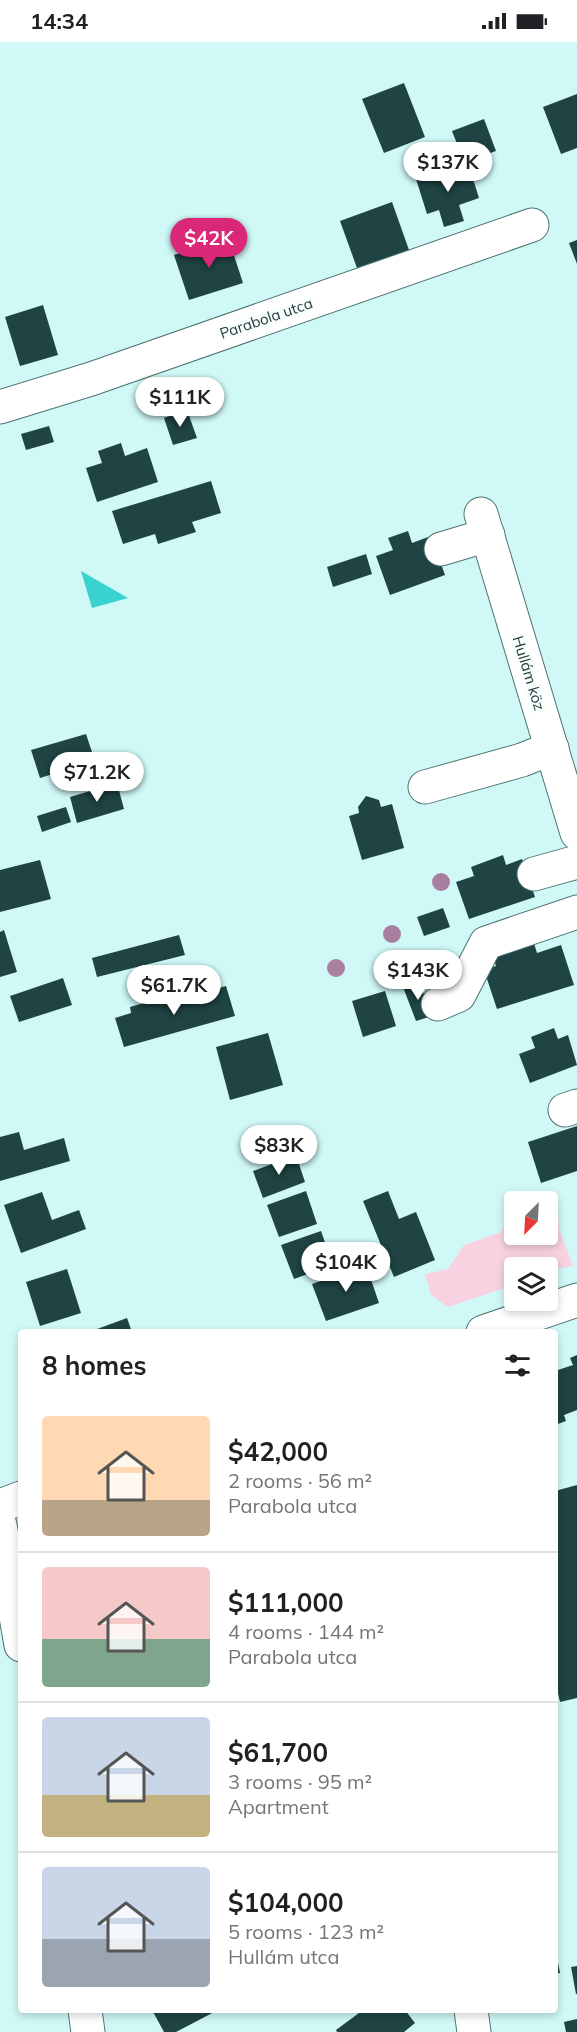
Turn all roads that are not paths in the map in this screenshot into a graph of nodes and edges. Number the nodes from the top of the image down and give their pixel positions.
1 (532, 225) dead end
2 (0, 407) edge
3 (441, 549) dead end
4 (552, 748) junction
5 (425, 787) dead end
6 (577, 833) edge
7 (577, 862) edge
8 (534, 874) dead end
9 (577, 912) edge
10 (438, 1004) dead end
11 (577, 1300) edge
12 (492, 1329) edge
13 (18, 1499) edge
14 (0, 1506) edge
15 (0, 1525) edge
16 (18, 1628) edge
17 (85, 2013) edge
18 (471, 2013) edge
19 (88, 2032) edge
20 (474, 2032) edge

1 - 2 street, Parabola utca
3 - 4 street, Hullám köz
4 - 5 street
4 - 6 street, Hullám köz
7 - 8 street
9 - 10 street
11 - 12 street
13 - 14 street
15 - 16 street
17 - 19 street
18 - 20 street

